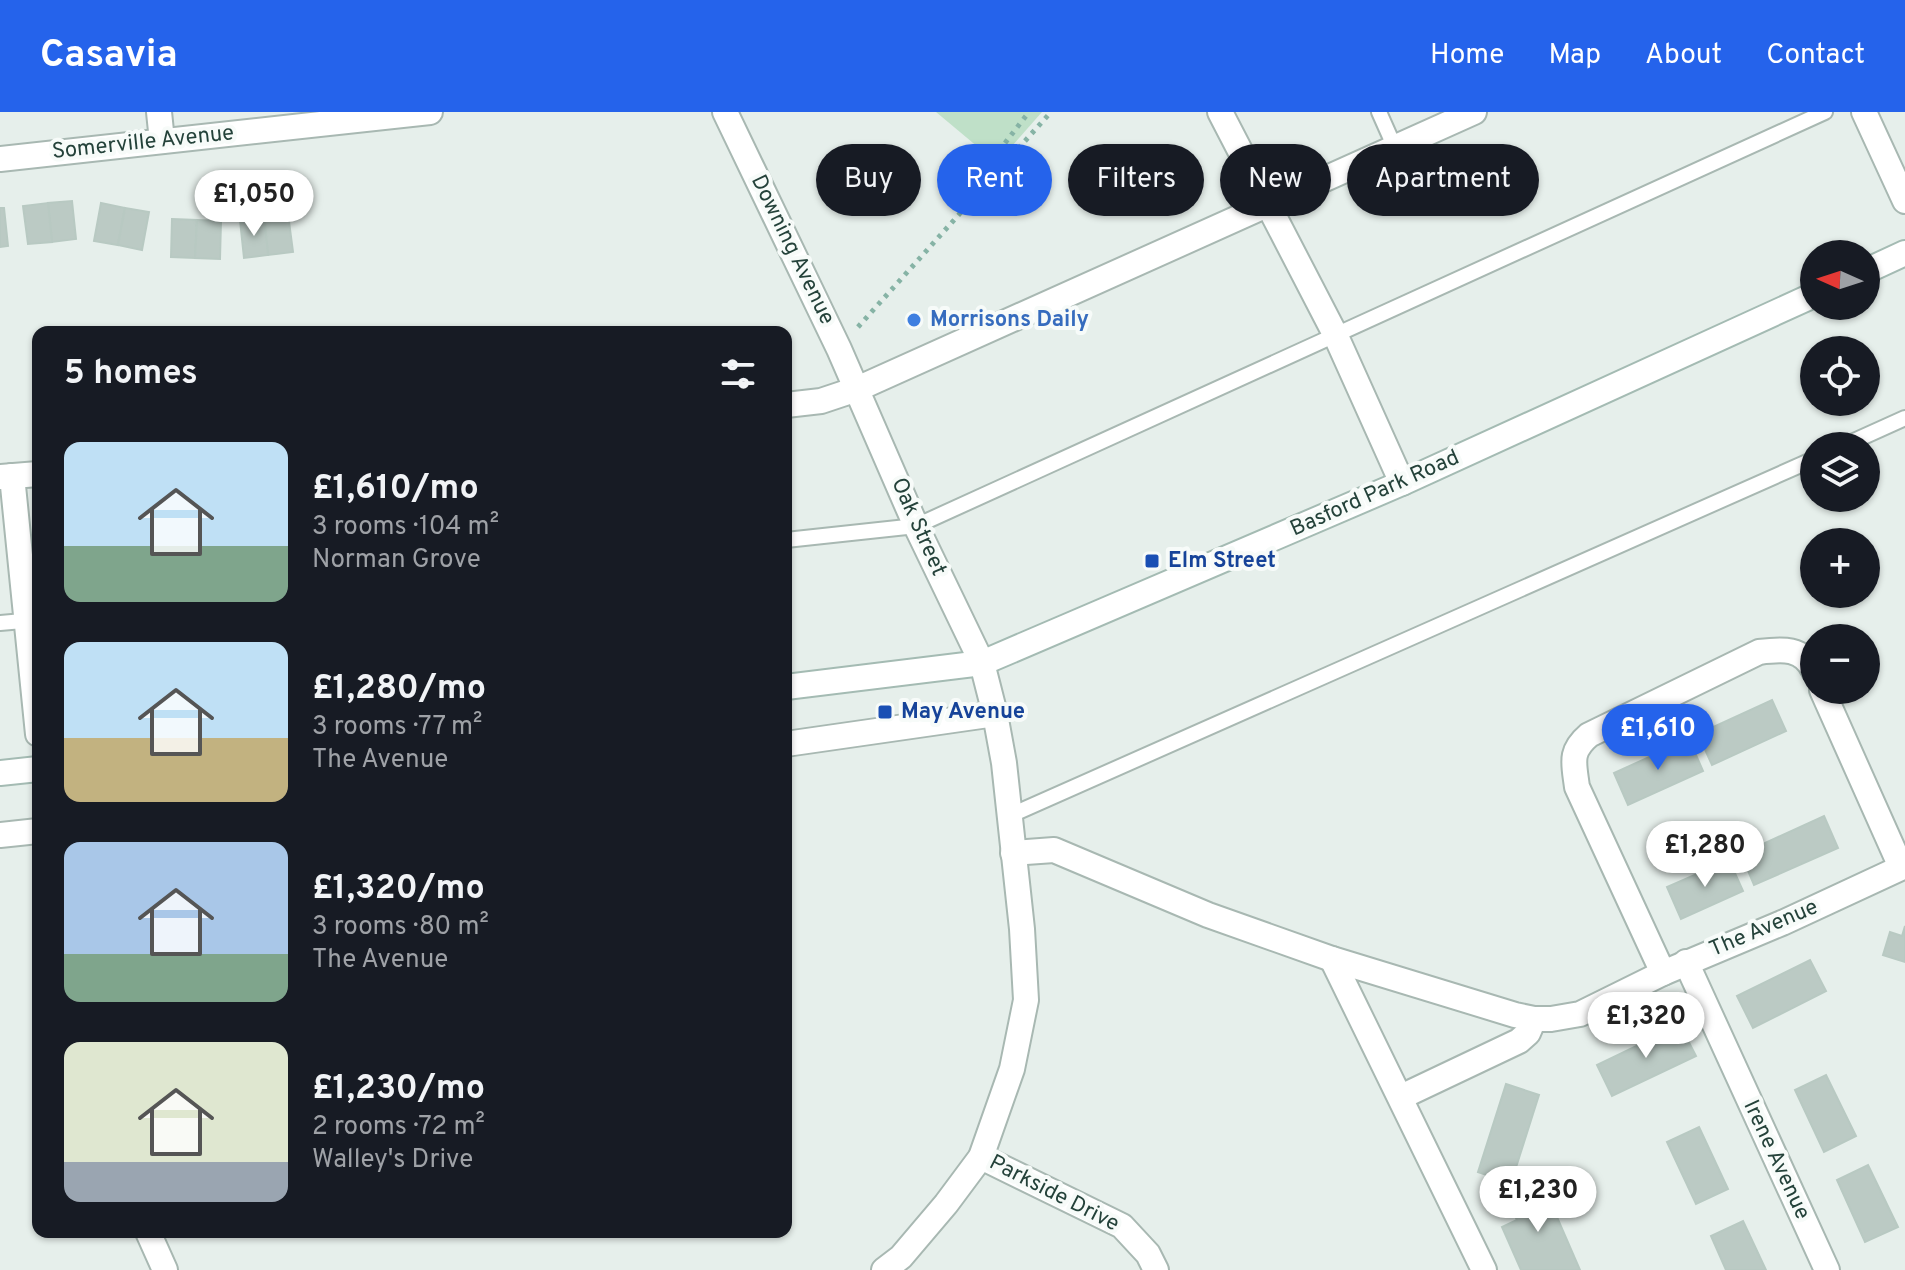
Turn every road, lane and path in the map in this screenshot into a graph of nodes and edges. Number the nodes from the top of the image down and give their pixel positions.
1 (159, 112) edge
2 (430, 112) edge
3 (725, 112) edge
4 (1029, 112) edge
5 (1051, 112) edge
6 (1220, 112) edge
7 (1379, 112) edge
8 (1474, 112) edge
9 (1825, 112) edge
10 (1864, 112) edge
11 (162, 141) junction
12 (1005, 143) dead end
13 (1237, 144) edge
14 (1393, 144) edge
15 (1404, 144) edge
16 (0, 159) edge
17 (1905, 201) edge
18 (1243, 216) edge
19 (1274, 216) edge
20 (1905, 253) edge
21 (1880, 265) edge
22 (1800, 301) edge
23 (1335, 334) junction
24 (839, 349) junction
25 (857, 389) junction
26 (792, 404) edge
27 (1905, 418) edge
28 (1874, 432) edge
29 (1800, 465) edge
30 (32, 475) edge
31 (6, 477) edge
32 (1402, 483) junction
33 (916, 526) junction
34 (792, 539) edge
35 (32, 615) edge
36 (32, 620) edge
37 (0, 623) edge
38 (1800, 655) edge
39 (982, 663) junction
40 (792, 686) edge
41 (1828, 704) edge
42 (995, 714) junction
43 (792, 743) edge
44 (32, 770) edge
45 (0, 773) edge
46 (1009, 816) junction
47 (32, 832) edge
48 (0, 835) edge
49 (1013, 853) junction
50 (1903, 867) edge
51 (1332, 959) junction
52 (1686, 962) junction
53 (1663, 973) junction
54 (1534, 1019) junction
55 (1401, 1097) junction
56 (981, 1157) junction
57 (151, 1238) edge
58 (165, 1270) edge
59 (884, 1270) edge
60 (1156, 1270) edge
61 (1484, 1270) edge
62 (1827, 1270) edge

1 - 11 street
2 - 11 street, Somerville Avenue
3 - 24 street, Downing Avenue
4 - 12 path
5 - 24 path
6 - 13 street
7 - 14 lane
8 - 15 street
9 - 23 lane
10 - 17 street
11 - 16 street, Somerville Avenue
18 - 25 street
19 - 23 street
20 - 21 street
22 - 32 street, Basford Park Road
23 - 32 street
23 - 33 lane
24 - 25 street, Downing Avenue
25 - 26 street
25 - 33 street, Oak Street
27 - 28 lane
29 - 46 lane
30 - 31 street
31 - 35 street
32 - 39 street, Basford Park Road
33 - 34 lane
33 - 39 street, Oak Street
36 - 37 lane
38 - 53 street
39 - 40 street, Basford Park Road
39 - 42 street
41 - 50 street
42 - 43 street
42 - 46 street
44 - 45 street
46 - 49 street
47 - 48 street
49 - 51 street, The Avenue
49 - 56 street
50 - 52 street, The Avenue
51 - 54 street, The Avenue
51 - 55 street
52 - 53 street, The Avenue
52 - 62 street, Irene Avenue
53 - 54 street, The Avenue
54 - 55 street
55 - 61 street
56 - 59 street
56 - 60 street, Parkside Drive
57 - 58 street

